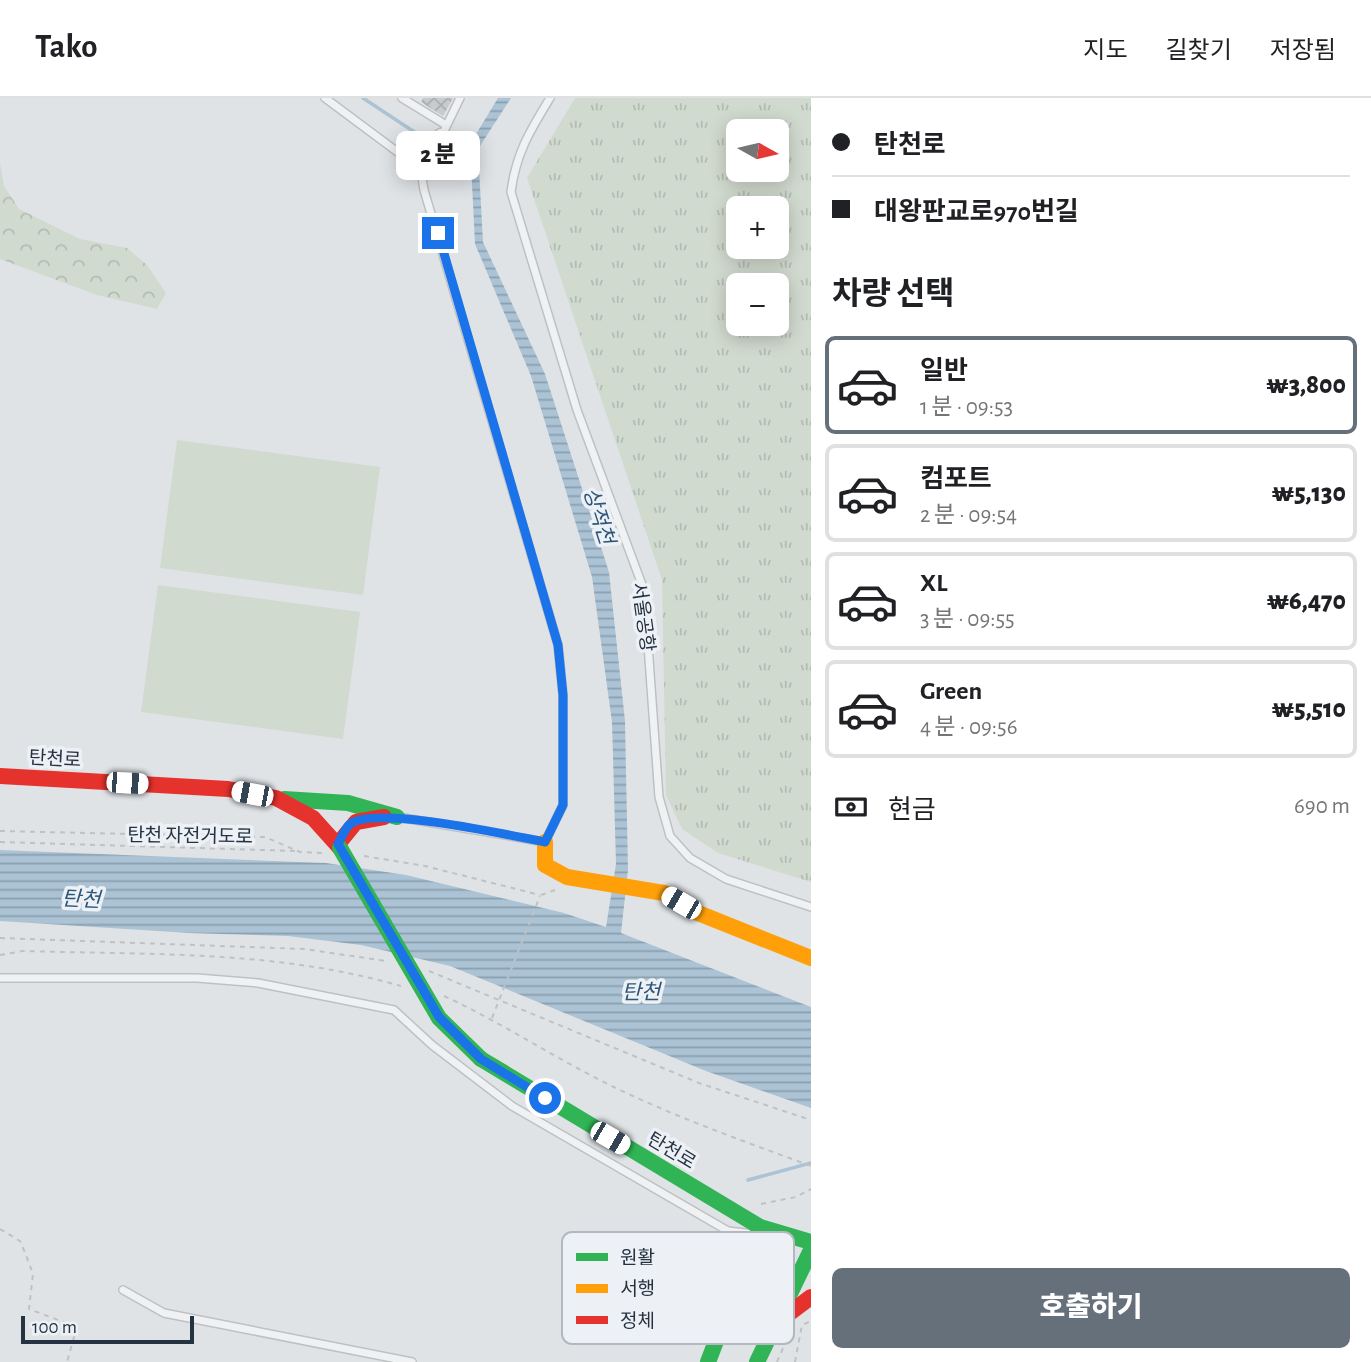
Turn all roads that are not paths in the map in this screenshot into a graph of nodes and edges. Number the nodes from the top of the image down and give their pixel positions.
1 (325, 98) edge
2 (402, 98) edge
3 (460, 98) edge
4 (550, 98) edge
5 (444, 130) junction
6 (419, 166) junction
7 (0, 776) edge
8 (276, 798) junction
9 (397, 817) junction
10 (545, 842) junction
11 (340, 850) junction
12 (811, 907) edge
13 (811, 958) edge
14 (0, 978) edge
15 (758, 1230) junction
16 (767, 1232) edge
17 (811, 1250) edge
18 (794, 1287) edge
19 (122, 1290) dead end
20 (811, 1297) edge
21 (794, 1310) edge
22 (715, 1344) edge
23 (766, 1344) edge
24 (412, 1362) edge
25 (708, 1362) edge
26 (757, 1362) edge

1 - 6 lane
2 - 5 lane
3 - 5 lane
4 - 12 lane, 서울공항
5 - 6 street
6 - 10 lane
7 - 8 main road, 탄천로
8 - 9 main road
8 - 11 main road, 탄천로
9 - 10 lane
9 - 11 main road
10 - 13 main road
11 - 15 main road, 탄천로, bridge
14 - 15 lane
15 - 16 main road, 탄천로
17 - 18 main road
19 - 24 lane
20 - 21 main road
22 - 25 main road
23 - 26 main road

